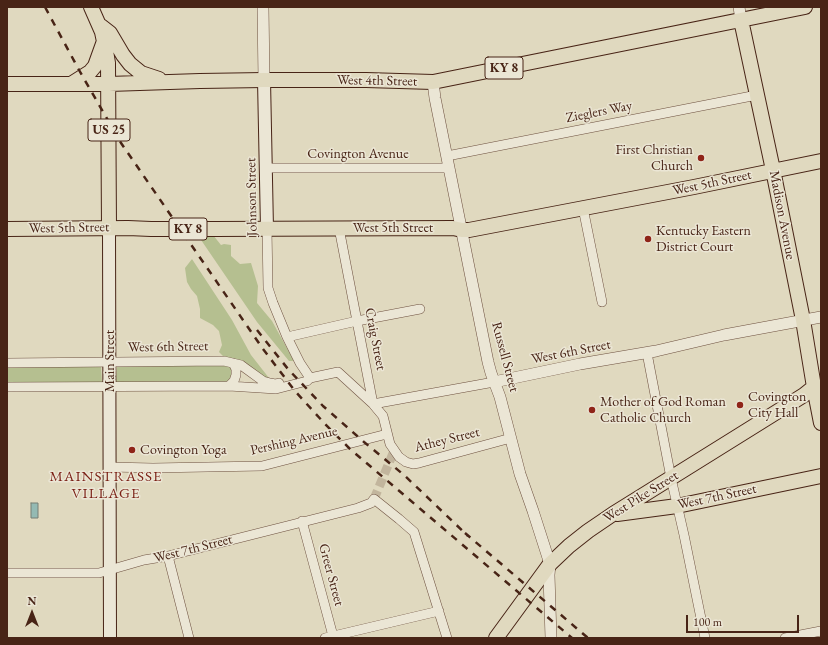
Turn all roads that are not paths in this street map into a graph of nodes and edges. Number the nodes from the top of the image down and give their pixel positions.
1 (91, 7) edge
2 (263, 7) edge
3 (805, 7) edge
4 (740, 13) edge
5 (99, 25) junction
6 (104, 41) junction
7 (264, 80) junction
8 (433, 82) junction
9 (169, 83) junction
10 (7, 84) edge
11 (70, 84) junction
12 (109, 84) junction
13 (757, 95) junction
14 (447, 156) junction
15 (821, 161) edge
16 (266, 168) junction
17 (449, 168) junction
18 (773, 170) junction
19 (583, 208) junction
20 (109, 228) junction
21 (339, 228) junction
22 (7, 229) edge
23 (267, 229) junction
24 (462, 230) junction
25 (602, 302) dead end
26 (420, 309) dead end
27 (821, 317) edge
28 (803, 320) junction
29 (357, 321) junction
30 (287, 337) junction
31 (647, 353) junction
32 (110, 362) junction
33 (7, 363) edge
34 (232, 363) junction
35 (816, 372) edge
36 (310, 378) junction
37 (494, 382) junction
38 (229, 386) junction
39 (7, 387) edge
40 (110, 387) junction
41 (814, 388) junction
42 (373, 404) junction
43 (821, 423) edge
44 (387, 434) junction
45 (511, 438) junction
46 (394, 451) joint
47 (110, 466) junction
48 (821, 476) edge
49 (671, 478) junction
50 (677, 506) junction
51 (613, 514) junction
52 (302, 521) junction
53 (168, 556) junction
54 (550, 564) junction
55 (110, 570) junction
56 (7, 573) edge
57 (439, 611) junction
58 (821, 631) edge
59 (329, 637) edge
60 (110, 638) edge
61 (189, 638) edge
62 (448, 638) edge
63 (496, 638) edge
64 (551, 638) edge
65 (705, 638) edge
66 (785, 638) edge

1 - 5 main road, US 25
2 - 7 street, Johnson Street
3 - 4 main road, KY 8
4 - 8 main road, West 4th Street / KY 8
4 - 13 main road, Madison Avenue
5 - 6 main road, US 25
5 - 9 main road
6 - 11 main road
6 - 12 main road, US 25
7 - 8 main road, West 4th Street / KY 8
7 - 9 main road, West 4th Street / KY 8
7 - 16 main road, Johnson Street
8 - 14 street, Russell Street
9 - 12 main road, West 4th Street / KY 8
10 - 11 main road, West 4th Street / KY 8
11 - 12 main road, West 4th Street / KY 8
12 - 20 main road, Main Street / US 25
13 - 14 street, Zieglers Way
13 - 18 main road, Madison Avenue
14 - 17 street, Russell Street
15 - 18 main road, KY 8
16 - 17 street, Covington Avenue
16 - 23 main road, Johnson Street
17 - 24 street, Russell Street
18 - 19 main road, West 5th Street / KY 8
18 - 28 main road, Madison Avenue
19 - 24 main road, West 5th Street / KY 8
19 - 25 street
20 - 22 main road, West 5th Street / KY 8
20 - 23 main road, West 5th Street / KY 8
20 - 32 main road, Main Street / US 25
21 - 23 main road, West 5th Street / KY 8
21 - 24 main road, West 5th Street / KY 8
21 - 29 street, Craig Street
23 - 30 street, Johnson Street
24 - 37 street, Russell Street
26 - 29 street
27 - 28 street, West 6th Street
28 - 31 street, West 6th Street
28 - 35 main road, Madison Avenue
29 - 30 street
29 - 42 street, Craig Street
30 - 36 street, Johnson Street
31 - 37 street, West 6th Street
31 - 49 street
32 - 33 street, West 6th Street
32 - 34 street, West 6th Street
32 - 40 main road, Main Street / US 25
34 - 36 street, West 6th Street
34 - 38 street
35 - 41 main road, Madison Avenue
36 - 38 street, West 6th Street
36 - 42 street, West 6th Street
37 - 42 street, West 6th Street
37 - 45 street, Russell Street
38 - 40 street, West 6th Street
39 - 40 street, West 6th Street
40 - 47 main road, Main Street / US 25
41 - 43 main road, Madison Avenue
41 - 49 main road, West Pike Street
42 - 44 street, Craig Street
44 - 46 street, Craig Street
44 - 47 street, Pershing Avenue
45 - 46 street, Athey Street
45 - 54 street, Russell Street
47 - 55 main road, Main Street / US 25
48 - 50 main road, West 7th Street
49 - 50 street
49 - 51 main road, West Pike Street
50 - 51 main road, West 7th Street
50 - 65 street
51 - 54 main road, West Pike Street
52 - 53 street, West 7th Street
52 - 57 street, West 7th Street
52 - 59 street, Greer Street
53 - 55 street, West 7th Street
53 - 61 street
54 - 63 main road, West Pike Street
54 - 64 street, Russell Street
55 - 56 street, West 7th Street
55 - 60 main road, Main Street / US 25
57 - 59 street
57 - 62 street
58 - 66 street

